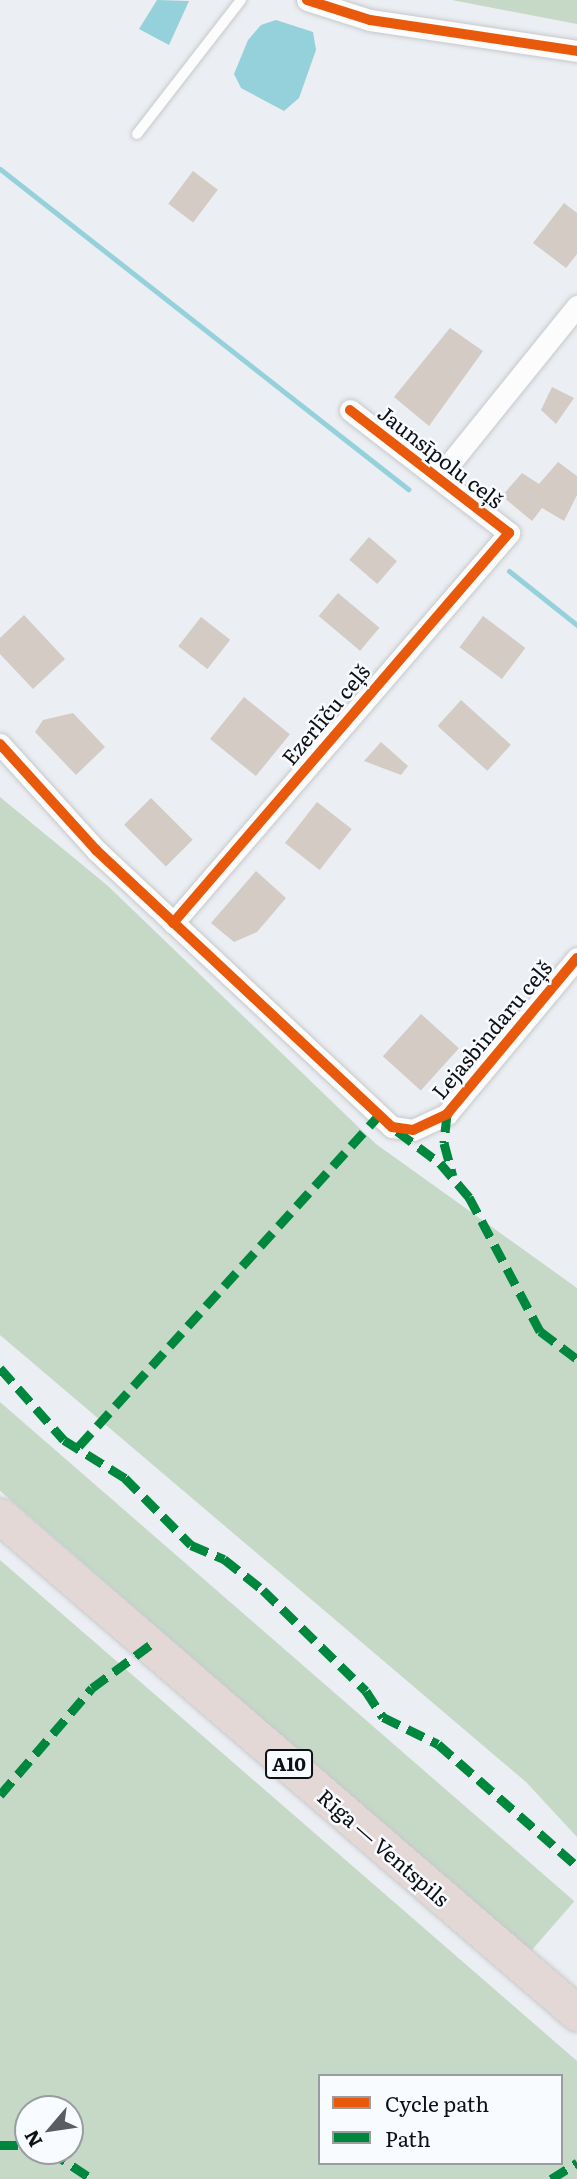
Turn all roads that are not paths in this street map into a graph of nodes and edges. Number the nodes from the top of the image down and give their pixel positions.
1 (241, 0) edge
2 (307, 0) edge
3 (577, 51) edge
4 (136, 134) dead end
5 (577, 306) edge
6 (350, 410) dead end
7 (439, 477) junction
8 (509, 533) joint
9 (0, 744) edge
10 (173, 923) junction
11 (577, 958) edge
12 (0, 1516) edge
13 (577, 2013) edge

1 - 4 lane
2 - 3 street
5 - 7 street
6 - 7 street, Jaunsīpolu ceļš
7 - 8 street, Jaunsīpolu ceļš
8 - 10 street, Ezerlīču ceļš
9 - 10 street
10 - 11 street, Lejasbindaru ceļš
12 - 13 highway, Rīga — Ventspils / A10

